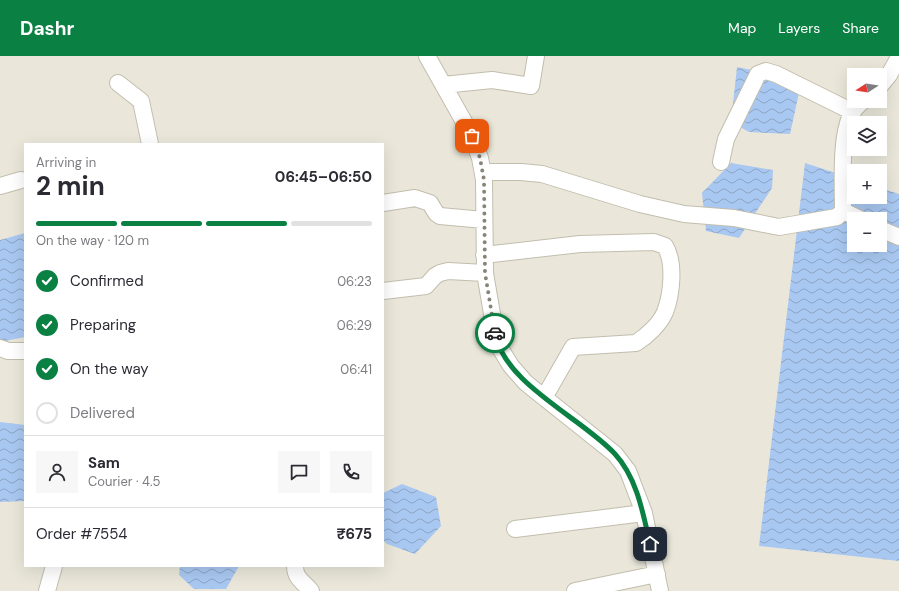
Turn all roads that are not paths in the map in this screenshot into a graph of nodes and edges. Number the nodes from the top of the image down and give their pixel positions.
1 (427, 56) edge
2 (536, 56) edge
3 (899, 57) edge
4 (887, 77) edge
5 (118, 83) dead end
6 (443, 85) junction
7 (847, 102) edge
8 (857, 108) edge
9 (150, 143) edge
10 (721, 162) dead end
11 (483, 172) junction
12 (22, 180) dead end
13 (0, 186) edge
14 (384, 203) edge
15 (843, 211) junction
16 (847, 213) edge
17 (484, 220) junction
18 (887, 232) edge
19 (899, 238) edge
20 (484, 255) junction
21 (485, 273) junction
22 (384, 291) edge
23 (0, 348) edge
24 (24, 351) edge
25 (545, 396) junction
26 (644, 513) junction
27 (515, 529) dead end
28 (54, 567) edge
29 (296, 567) edge
30 (657, 574) junction
31 (47, 591) edge
32 (311, 591) edge
33 (575, 591) edge
34 (660, 591) edge

1 - 6 street
2 - 6 street
3 - 4 street
5 - 9 street
6 - 11 street
7 - 10 street
8 - 15 street
11 - 15 street
11 - 17 street
12 - 13 street
14 - 17 street
15 - 16 street
17 - 20 street
18 - 19 street
20 - 21 street
20 - 25 street
21 - 22 street
21 - 25 street
23 - 24 street
25 - 26 street
26 - 27 street
26 - 30 street
28 - 31 street
29 - 32 street
30 - 33 street
30 - 34 street

